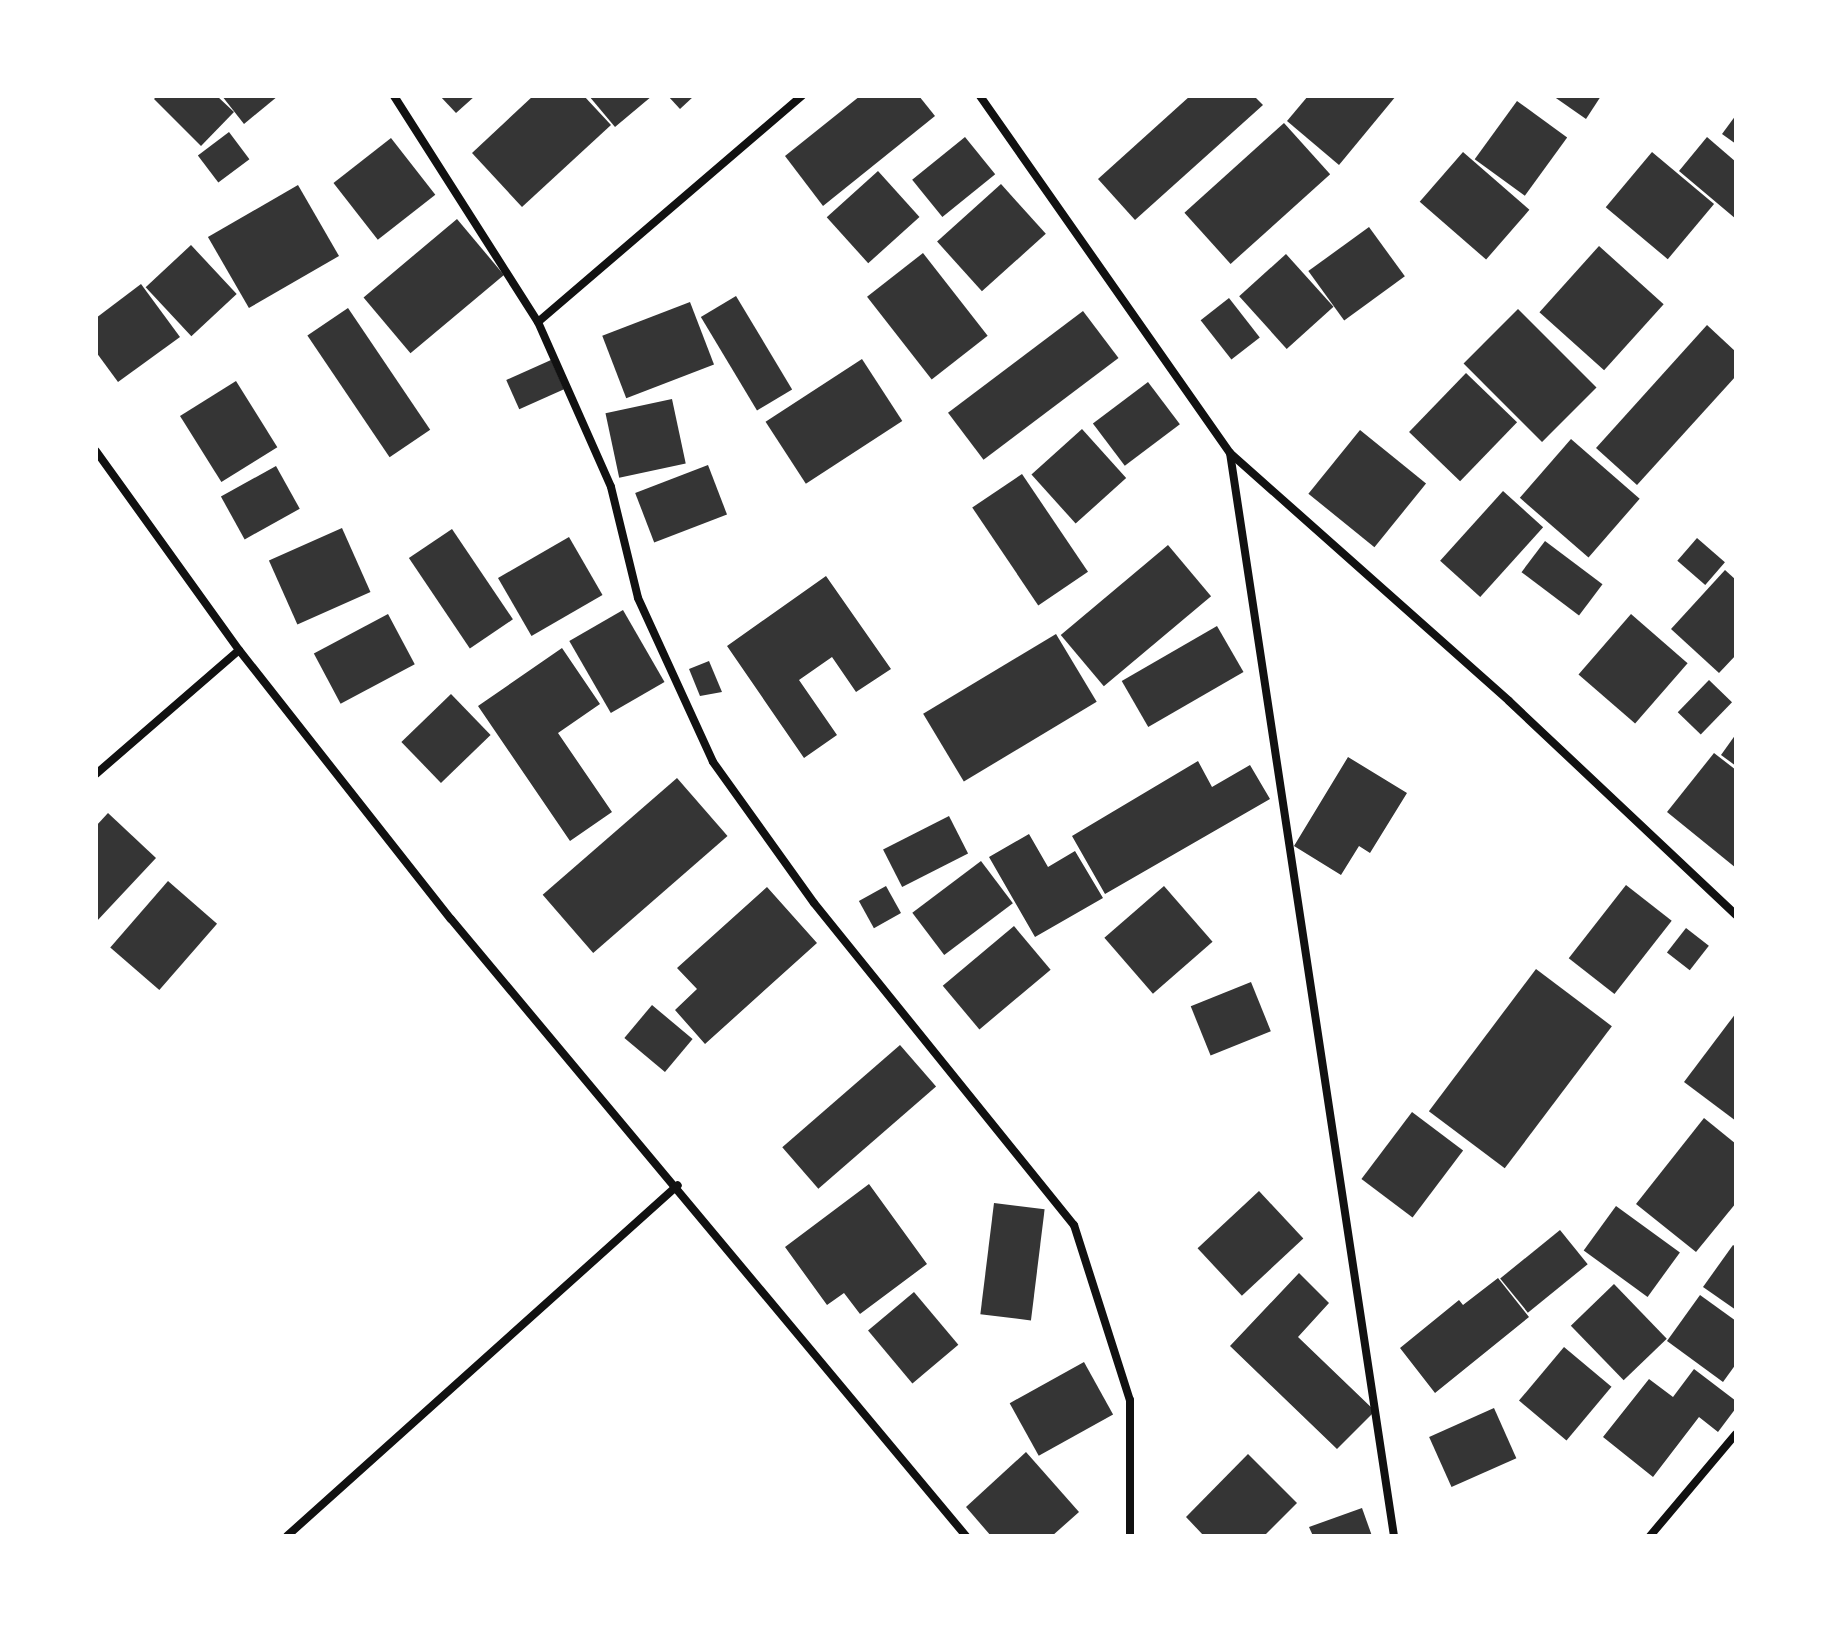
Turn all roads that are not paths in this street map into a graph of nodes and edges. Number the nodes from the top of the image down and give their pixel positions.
1 (394, 96) edge
2 (802, 96) edge
3 (980, 96) edge
4 (538, 322) junction
5 (96, 451) edge
6 (1230, 453) junction
7 (239, 650) junction
8 (96, 774) edge
9 (1736, 915) edge
10 (678, 1185) junction
11 (1736, 1434) edge
12 (287, 1536) edge
13 (966, 1536) edge
14 (1130, 1536) edge
15 (1394, 1536) edge
16 (1650, 1536) edge

1 - 4 street
2 - 4 street
3 - 6 street
4 - 14 street
5 - 7 street
6 - 9 street
6 - 15 street
7 - 8 street
7 - 10 street
10 - 12 street
10 - 13 street
11 - 16 street

